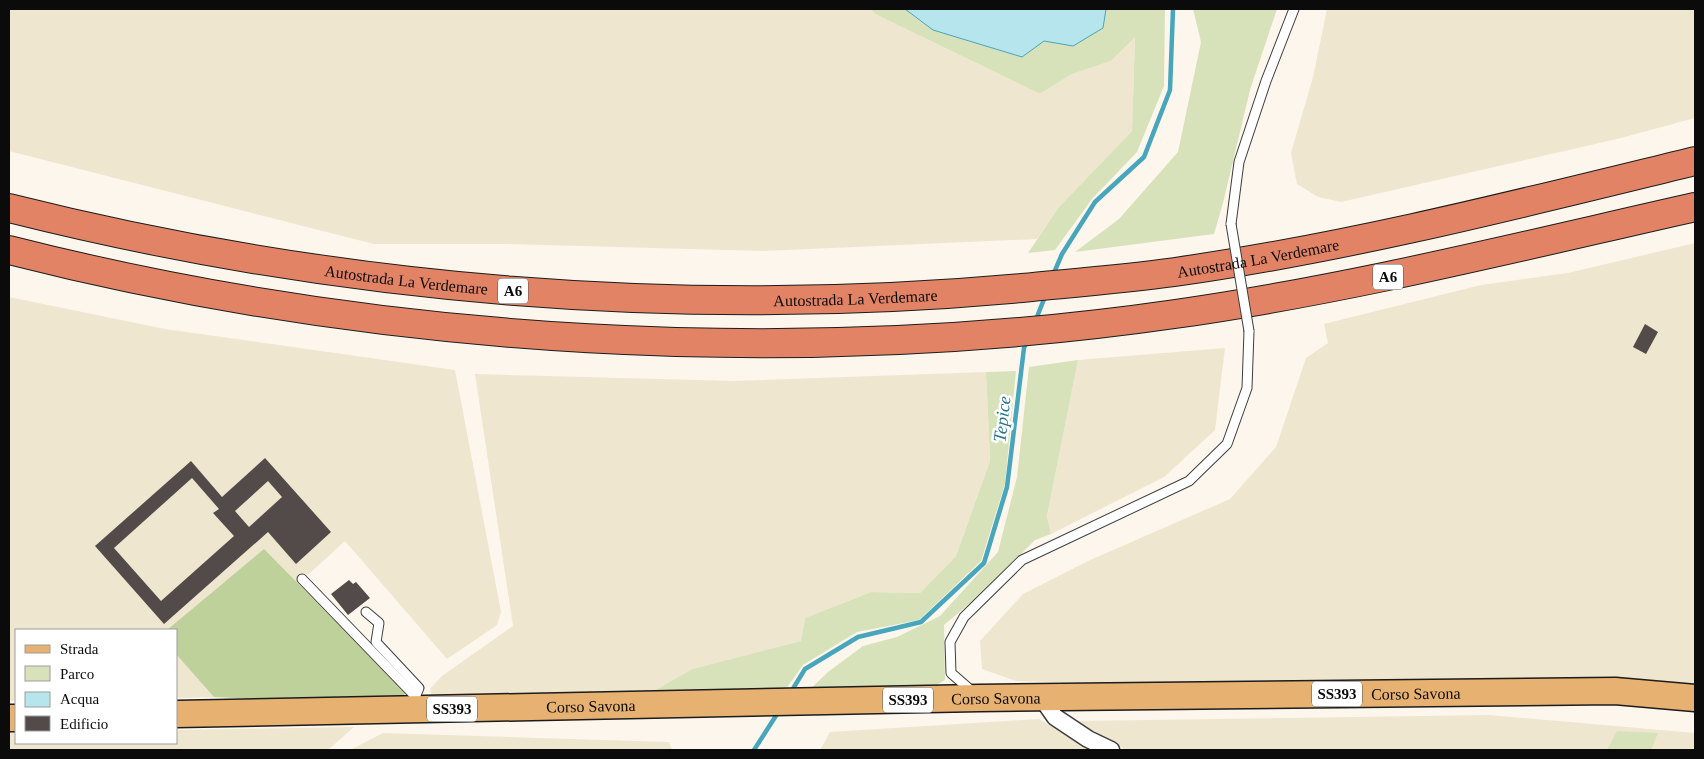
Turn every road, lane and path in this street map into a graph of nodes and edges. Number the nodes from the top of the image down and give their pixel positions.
1 (1294, 9) edge
2 (1695, 162) edge
3 (1695, 206) edge
4 (9, 208) edge
5 (9, 250) edge
6 (302, 579) dead end
7 (366, 612) dead end
8 (979, 698) junction
9 (1041, 698) junction
10 (1695, 698) edge
11 (413, 703) junction
12 (178, 714) edge
13 (1110, 750) edge

1 - 8 lane, bridge
2 - 4 highway, Autostrada La Verdemare / A6
3 - 5 highway, A6
6 - 11 lane
7 - 11 lane
8 - 9 main road, Corso Savona / SS393
8 - 11 main road, Corso Savona / SS393
9 - 10 main road, Corso Savona / SS393
9 - 13 street
11 - 12 main road, Corso Savona / SS393

